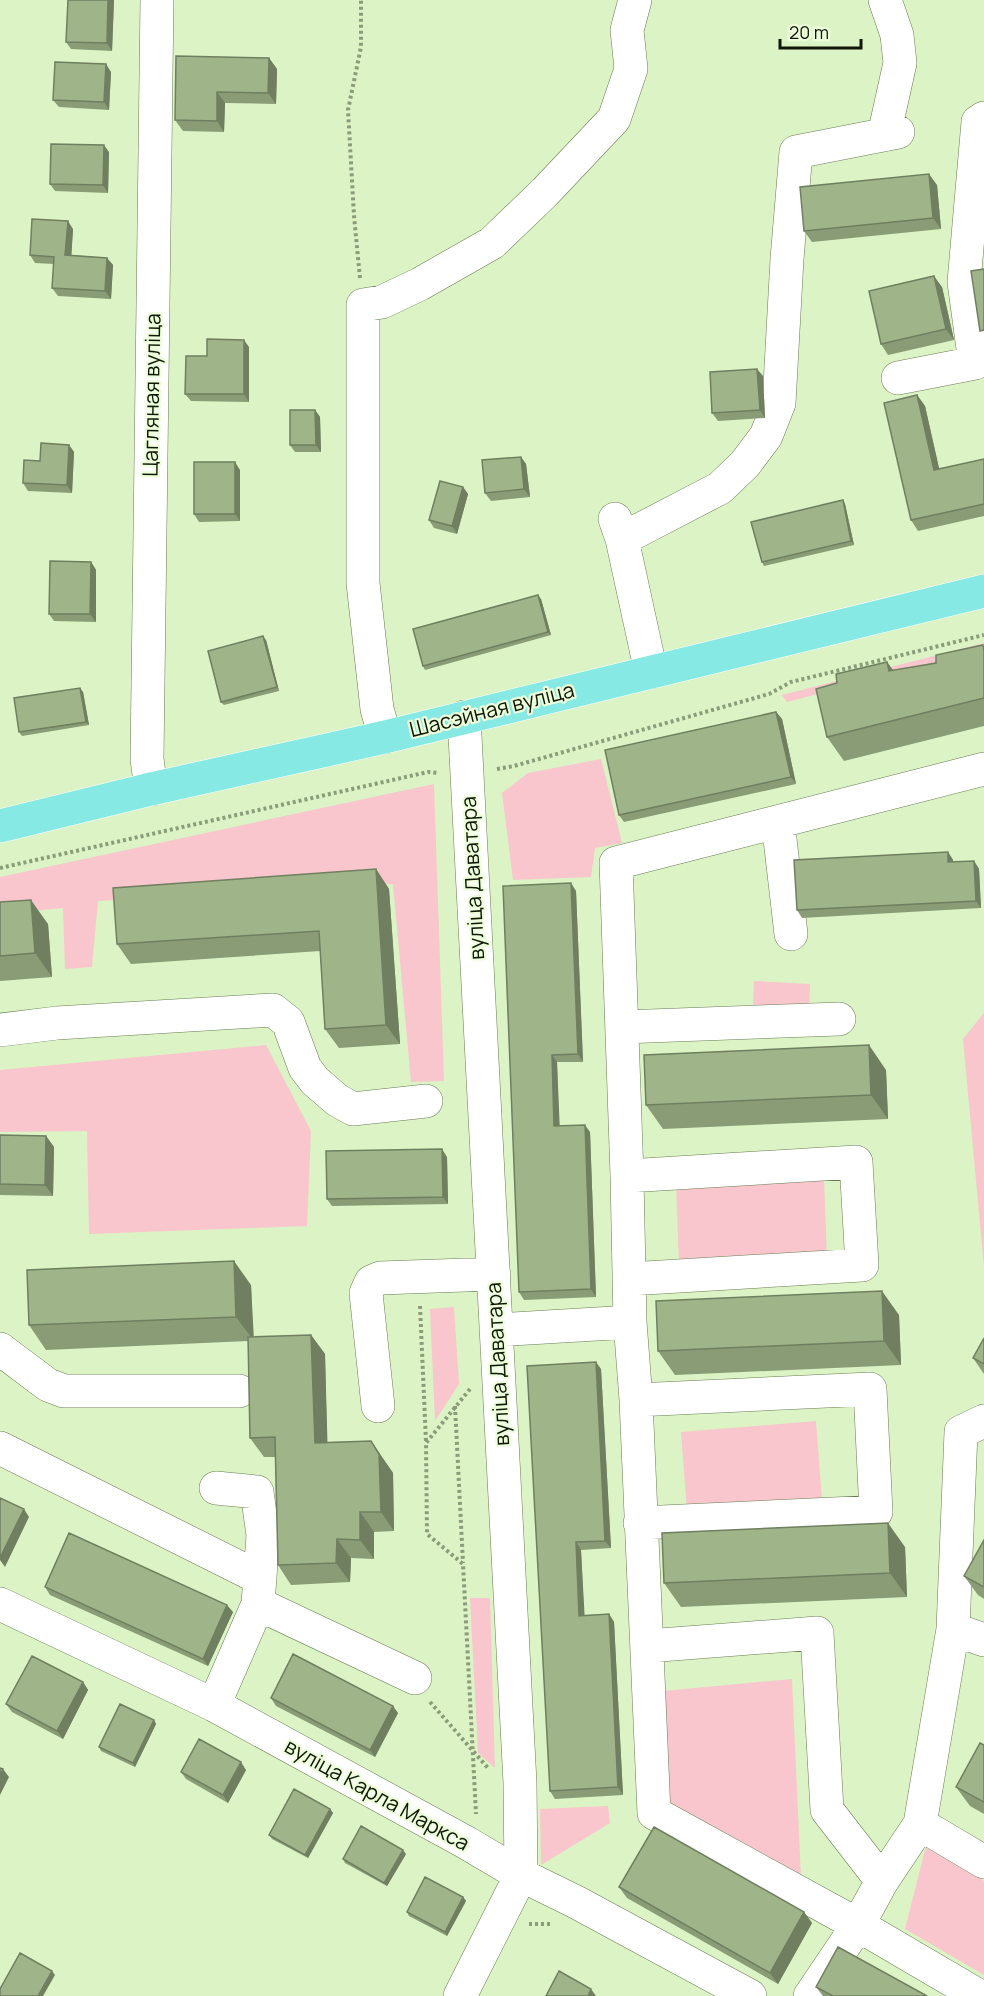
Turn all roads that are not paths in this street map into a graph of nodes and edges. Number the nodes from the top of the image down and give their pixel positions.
1 (157, 0) edge
2 (635, 0) edge
3 (885, 0) edge
4 (984, 118) edge
5 (898, 378) dead end
6 (984, 591) edge
7 (651, 672) junction
8 (464, 717) junction
9 (385, 736) junction
10 (984, 769) edge
11 (152, 789) junction
12 (778, 822) junction
13 (0, 826) edge
14 (791, 934) dead end
15 (839, 1019) dead end
16 (621, 1027) junction
17 (0, 1030) edge
18 (426, 1101) dead end
19 (627, 1176) junction
20 (494, 1274) junction
21 (629, 1279) junction
22 (630, 1322) junction
23 (496, 1330) junction
24 (0, 1349) edge
25 (239, 1391) dead end
26 (636, 1400) junction
27 (378, 1406) dead end
28 (984, 1422) edge
29 (0, 1448) edge
30 (216, 1488) dead end
31 (640, 1523) junction
32 (259, 1591) junction
33 (0, 1604) edge
34 (953, 1629) junction
35 (984, 1640) edge
36 (647, 1646) junction
37 (419, 1688) road end
38 (214, 1705) junction
39 (920, 1824) junction
40 (984, 1862) edge
41 (520, 1875) junction
42 (882, 1881) junction
43 (858, 1925) junction
44 (460, 1996) edge
45 (750, 1996) edge
46 (810, 1996) edge
47 (979, 1996) edge

1 - 11 street, Цагляная вуліца
2 - 9 street
3 - 7 street
4 - 5 street
6 - 7 main road, Шасэйная вуліца
7 - 8 main road, Шасэйная вуліца
8 - 9 main road, Шасэйная вуліца
8 - 20 street, вуліца Даватара
9 - 11 main road, Шасэйная вуліца
10 - 12 street
11 - 13 main road, Шасэйная вуліца
12 - 14 street
12 - 16 street
15 - 16 street
16 - 19 street
17 - 18 street
19 - 21 street
19 - 21 street
20 - 23 street, вуліца Даватара
20 - 27 street
21 - 22 street
22 - 23 street
22 - 26 street
23 - 41 street, вуліца Даватара
24 - 25 street
26 - 31 street
26 - 31 street
28 - 34 street
29 - 32 street
30 - 32 street
31 - 36 street
32 - 37 street
32 - 38 street
33 - 38 street, вуліца Карла Маркса
34 - 35 street
34 - 39 street
36 - 42 street
36 - 43 street
38 - 41 street, вуліца Карла Маркса
39 - 40 street
39 - 42 street
41 - 44 street, вуліца Даватара
41 - 45 street, вуліца Карла Маркса
42 - 43 street
43 - 46 street
43 - 47 street

